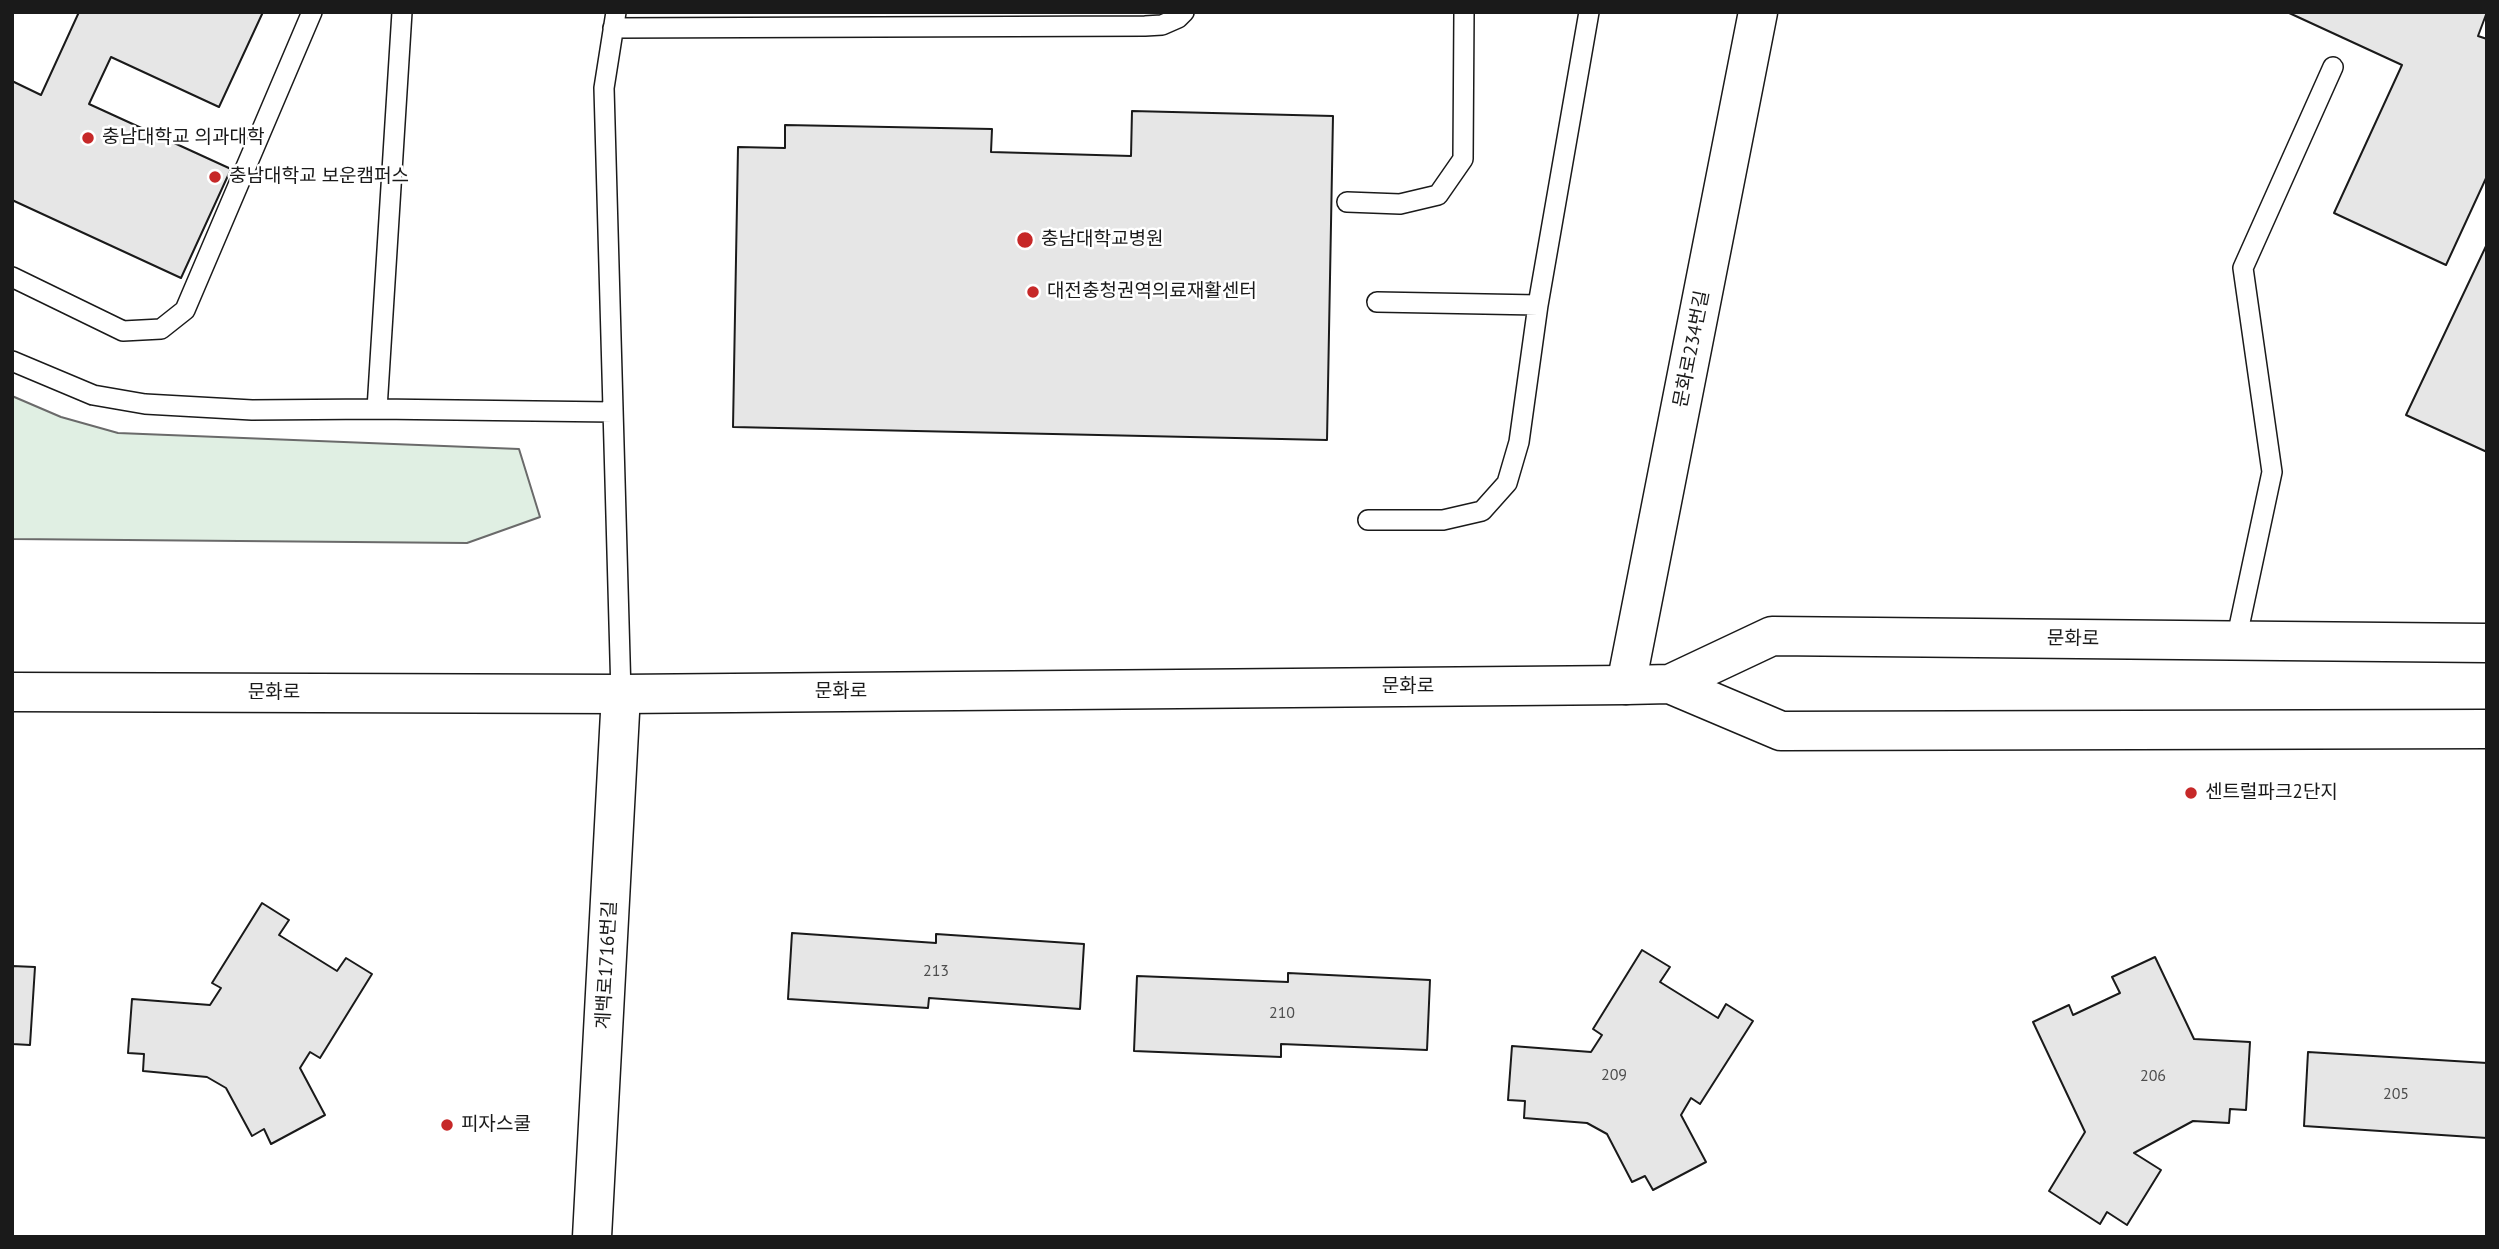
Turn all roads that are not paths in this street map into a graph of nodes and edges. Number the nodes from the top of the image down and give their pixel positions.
1 (312, 12) edge
2 (402, 12) edge
3 (926, 12) edge
4 (1184, 12) edge
5 (1464, 12) edge
6 (1589, 12) edge
7 (1758, 12) edge
8 (615, 20) edge
9 (956, 26) junction
10 (2333, 67) dead end
11 (1347, 202) dead end
12 (12, 277) edge
13 (1377, 302) dead end
14 (1538, 305) junction
15 (12, 361) edge
16 (377, 409) junction
17 (613, 412) junction
18 (1368, 520) dead end
19 (2236, 641) junction
20 (2487, 643) edge
21 (1670, 684) junction
22 (1626, 685) junction
23 (12, 692) edge
24 (621, 694) junction
25 (2487, 729) edge
26 (592, 1237) edge

1 - 12 lane
2 - 16 lane
3 - 9 lane
4 - 9 lane
5 - 11 lane
6 - 14 lane
7 - 22 main road, 문화로234번길
8 - 9 lane
8 - 17 lane
10 - 19 lane
13 - 14 lane
14 - 18 lane
15 - 16 lane
16 - 17 lane
17 - 24 lane
19 - 20 main road, 문화로
19 - 21 main road, 문화로
21 - 22 main road, 문화로
21 - 25 main road, 문화로
22 - 24 main road, 문화로
23 - 24 main road, 문화로
24 - 26 main road, 계백로1716번길

